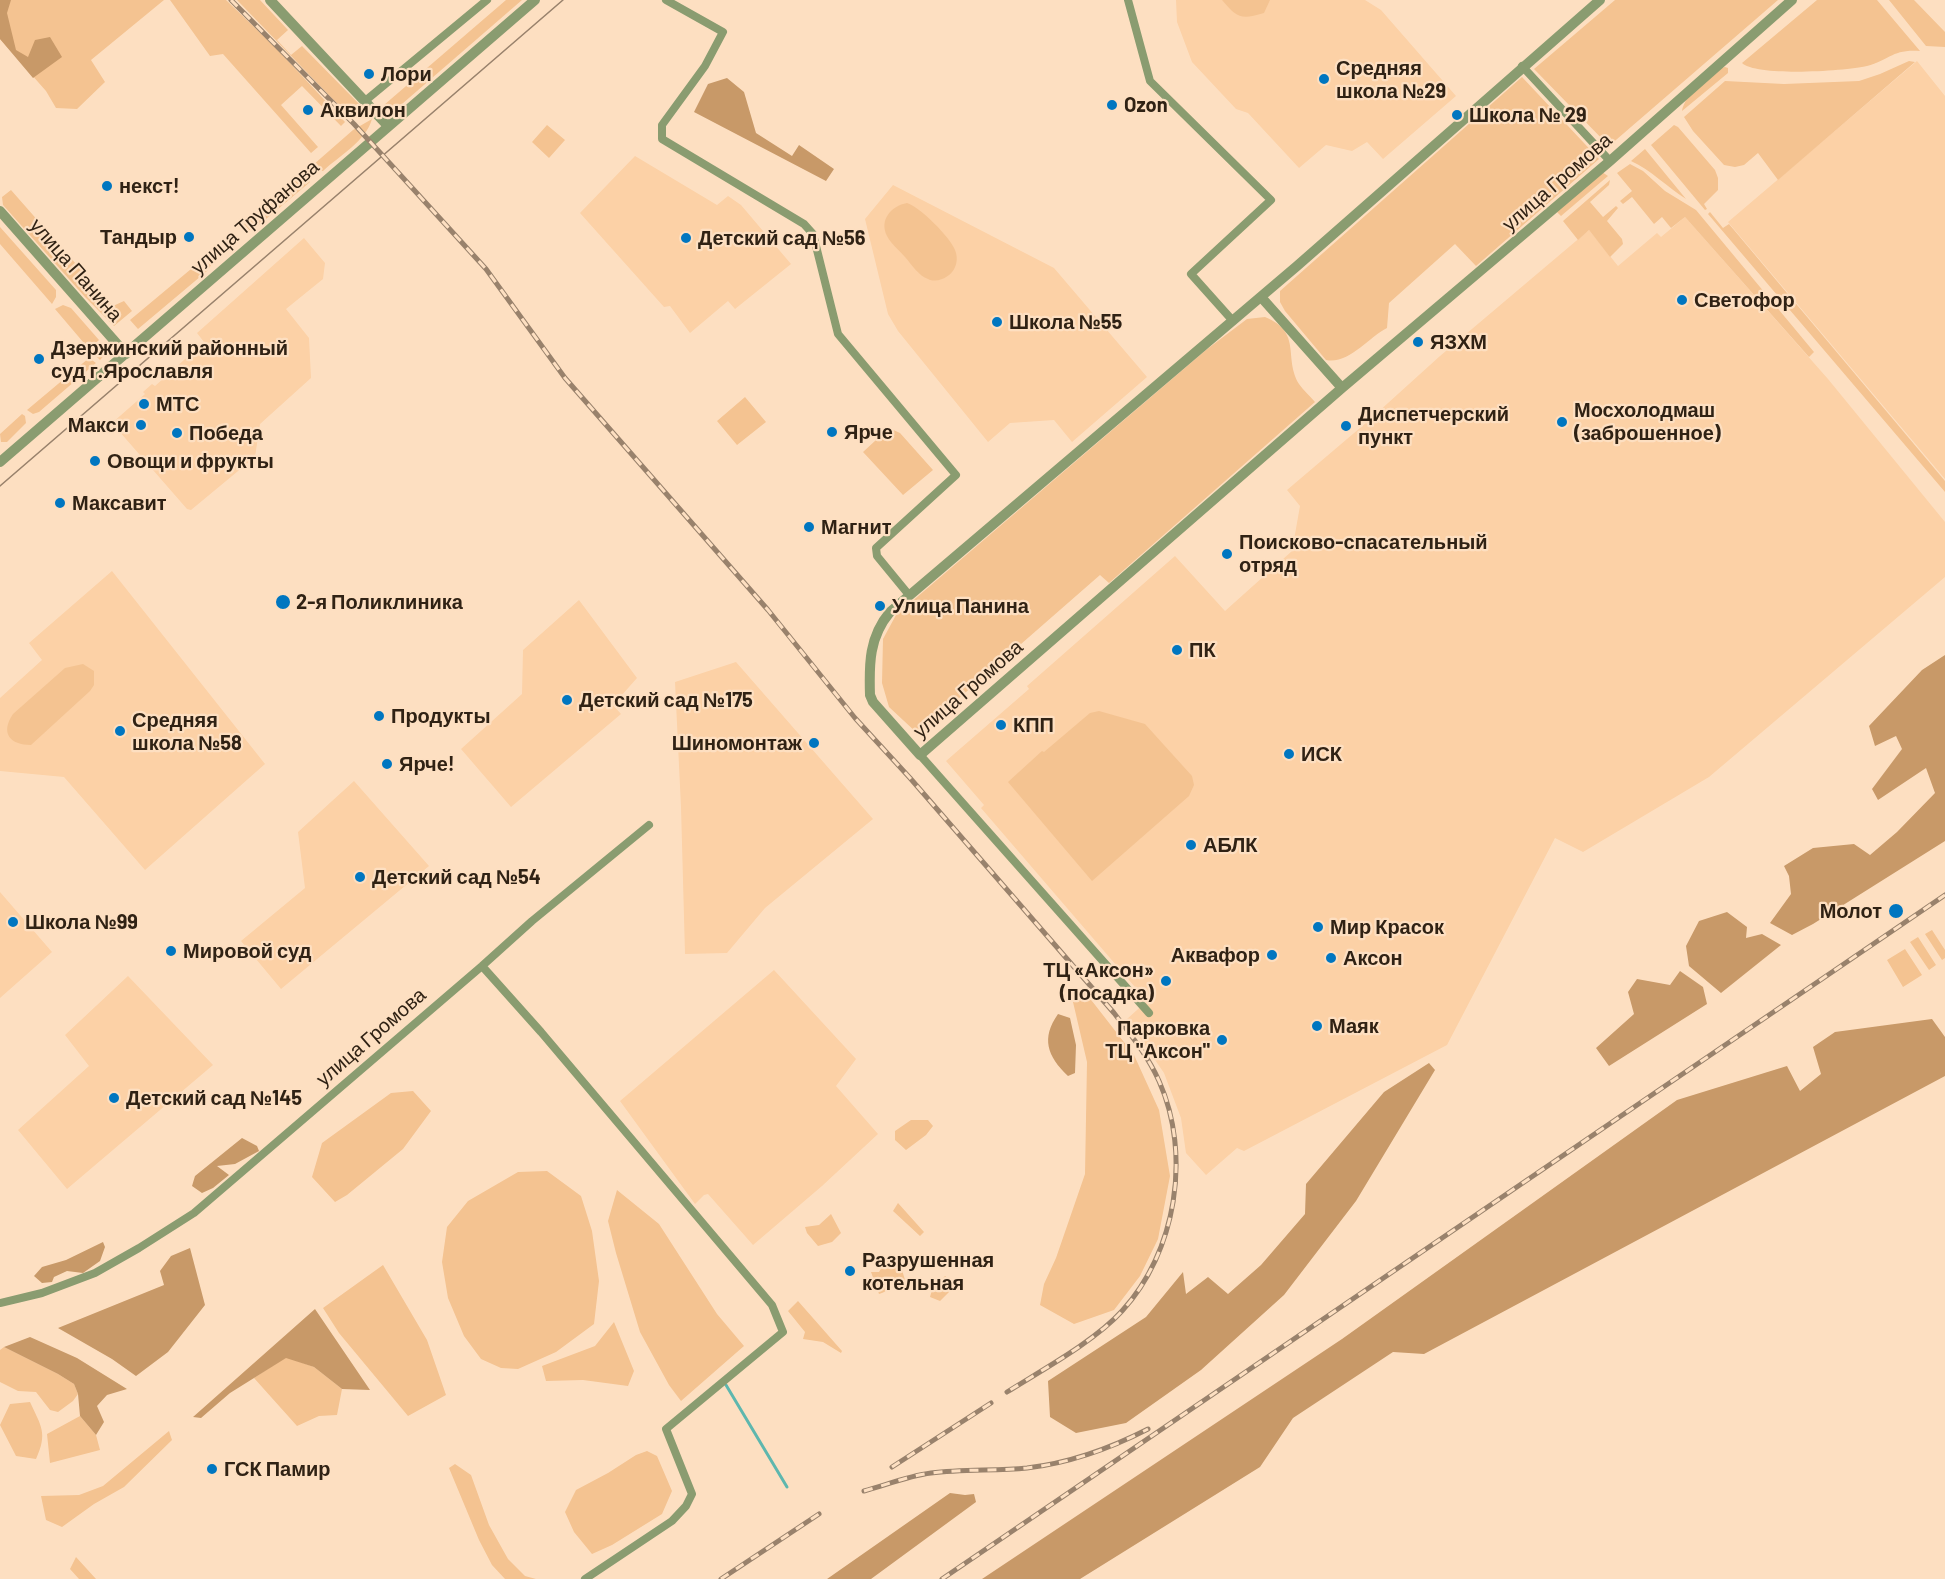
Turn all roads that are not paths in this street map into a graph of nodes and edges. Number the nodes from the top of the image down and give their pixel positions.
1 (270, 0) edge
2 (487, 0) edge
3 (535, 0) edge
4 (666, 0) edge
5 (1128, 0) edge
6 (1600, 0) edge
7 (1792, 0) edge
8 (1522, 66) junction
9 (365, 101) junction
10 (388, 126) junction
11 (1610, 161) junction
12 (0, 211) edge
13 (1261, 297) junction
14 (1233, 321) junction
15 (126, 354) junction
16 (1342, 388) junction
17 (0, 462) edge
18 (909, 595) junction
19 (920, 754) junction
20 (649, 825) dead end
21 (482, 966) junction
22 (1149, 1014) dead end
23 (0, 1303) edge
24 (585, 1579) edge

1 - 9 street
2 - 9 street
3 - 10 street, улица Труфанова
4 - 18 street
5 - 14 street
6 - 8 street, улица Громова
7 - 11 street, улица Громова
8 - 11 street
8 - 13 street, улица Громова
9 - 10 street
10 - 15 street, улица Труфанова
11 - 16 street, улица Громова
12 - 15 street, улица Панина
13 - 14 street, улица Громова
13 - 16 street
14 - 18 street, улица Громова
15 - 17 street, улица Труфанова
16 - 19 street, улица Громова
18 - 19 street, улица Громова
19 - 22 street
20 - 21 street, улица Громова
21 - 23 street, улица Громова
21 - 24 street

